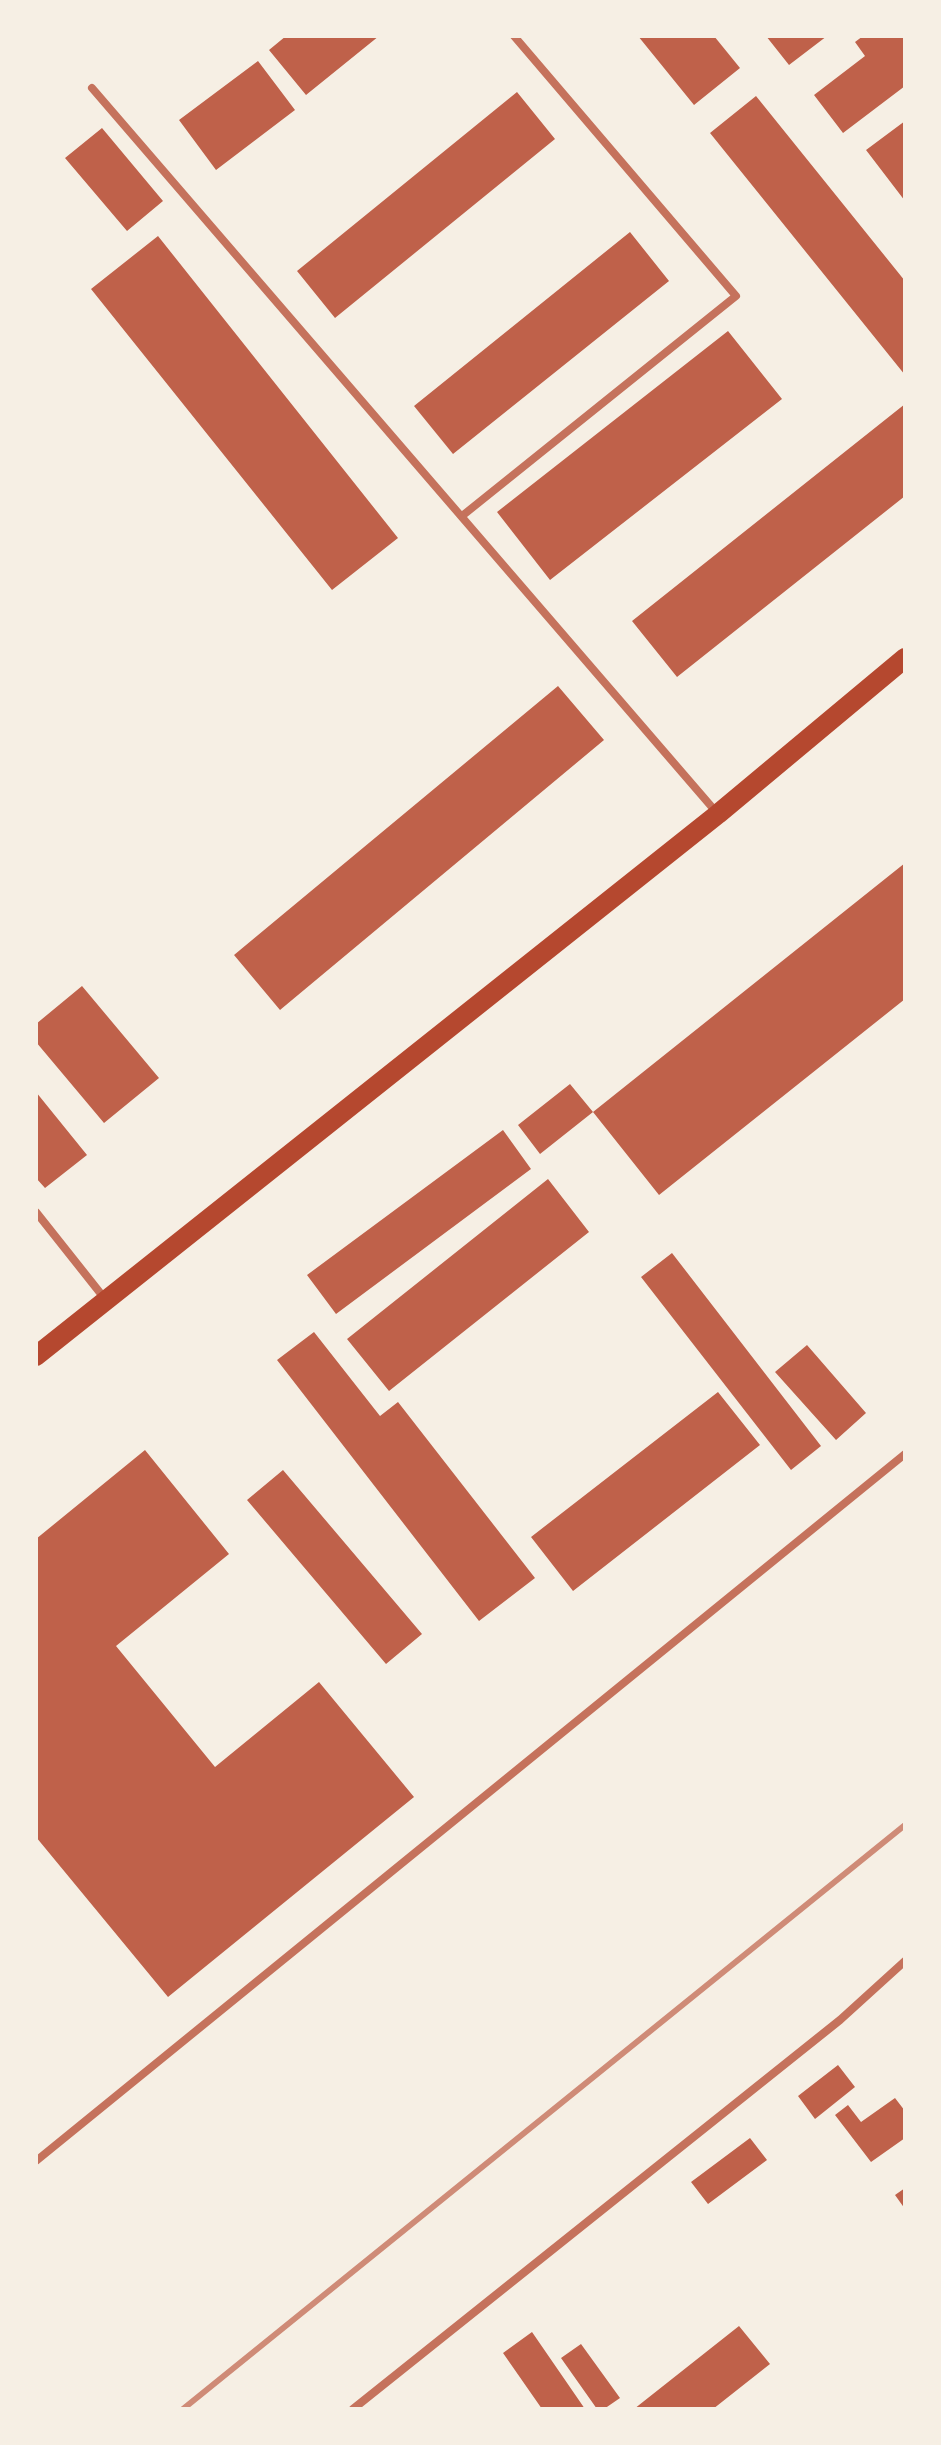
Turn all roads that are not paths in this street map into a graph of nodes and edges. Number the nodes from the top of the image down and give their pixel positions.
1 (514, 36) edge
2 (92, 88) dead end
3 (462, 516) junction
4 (905, 658) edge
5 (718, 814) junction
6 (36, 1212) edge
7 (105, 1299) junction
8 (36, 1356) edge
9 (905, 1454) edge
10 (905, 1961) edge
11 (36, 2161) edge
12 (353, 2409) edge

1 - 3 street
2 - 3 street
3 - 5 street
4 - 5 main road
5 - 7 main road
6 - 7 street
7 - 8 main road
9 - 11 street
10 - 12 street

